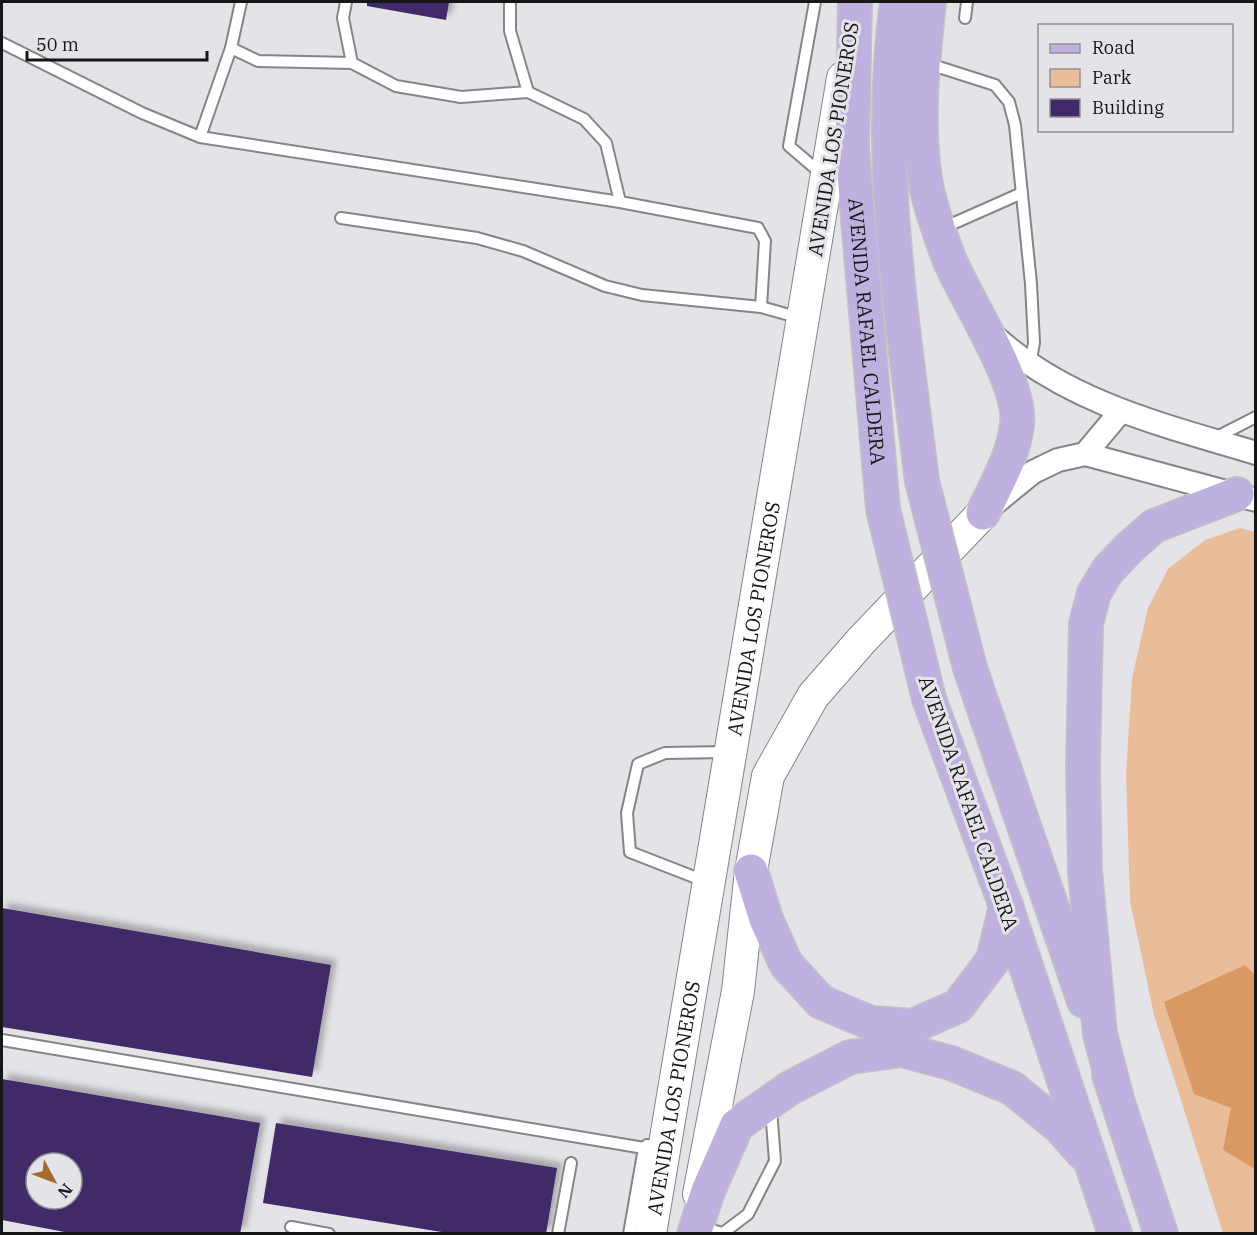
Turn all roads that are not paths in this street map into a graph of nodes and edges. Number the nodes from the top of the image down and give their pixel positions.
1 (241, 2) edge
2 (346, 2) edge
3 (510, 2) edge
4 (815, 2) edge
5 (855, 2) edge
6 (897, 2) edge
7 (929, 2) edge
8 (967, 2) edge
9 (965, 18) dead end
10 (2, 43) edge
11 (231, 48) junction
12 (924, 62) junction
13 (352, 63) junction
14 (528, 92) junction
15 (200, 137) junction
16 (827, 177) junction
17 (1022, 193) junction
18 (620, 201) junction
19 (341, 218) dead end
20 (940, 229) junction
21 (761, 307) junction
22 (803, 319) junction
23 (985, 328) junction
24 (1030, 365) junction
25 (1121, 411) junction
26 (1256, 417) edge
27 (1213, 440) junction
28 (1256, 453) edge
29 (1085, 454) junction
30 (1246, 497) edge
31 (983, 513) junction
32 (730, 753) junction
33 (751, 871) junction
34 (709, 882) junction
35 (1006, 906) junction
36 (2, 1040) edge
37 (1116, 1095) junction
38 (770, 1102) junction
39 (669, 1124) junction
40 (644, 1148) junction
41 (1091, 1162) junction
42 (571, 1164) dead end
43 (659, 1179) junction
44 (291, 1227) dead end
45 (694, 1231) edge
46 (329, 1233) edge
47 (558, 1233) edge
48 (629, 1233) edge
49 (650, 1233) edge
50 (663, 1233) edge
51 (1115, 1233) edge
52 (1161, 1233) edge

1 - 11 lane
2 - 13 lane
3 - 14 lane
4 - 16 lane
5 - 16 street, AVENIDA LOS PIONEROS
5 - 35 main road, AVENIDA RAFAEL CALDERA, bridge
6 - 37 main road, bridge
7 - 12 main road
8 - 9 lane
10 - 15 lane
11 - 13 lane
11 - 15 lane
12 - 17 lane
12 - 20 main road
13 - 14 lane
14 - 18 lane
15 - 18 lane
16 - 22 street, AVENIDA LOS PIONEROS
17 - 20 lane
17 - 24 lane
18 - 21 lane
19 - 21 lane
20 - 23 main road
21 - 22 lane
22 - 32 street, AVENIDA LOS PIONEROS
23 - 24 street
23 - 31 main road
24 - 25 street
25 - 27 street
25 - 29 street
26 - 27 lane
27 - 28 street
29 - 30 street
29 - 31 street
30 - 37 main road
31 - 33 street, AVENIDA LOS PIONEROS
32 - 34 street, AVENIDA LOS PIONEROS
32 - 34 lane
33 - 35 main road
33 - 45 street, AVENIDA LOS PIONEROS
34 - 39 street, AVENIDA LOS PIONEROS
35 - 41 main road, AVENIDA RAFAEL CALDERA
36 - 40 lane
37 - 52 main road
38 - 41 main road
38 - 45 main road
38 - 45 lane
39 - 40 lane
39 - 43 street, AVENIDA LOS PIONEROS
40 - 48 lane
41 - 51 main road, AVENIDA RAFAEL CALDERA
42 - 47 lane
43 - 49 street, AVENIDA LOS PIONEROS
43 - 50 street
44 - 46 lane

